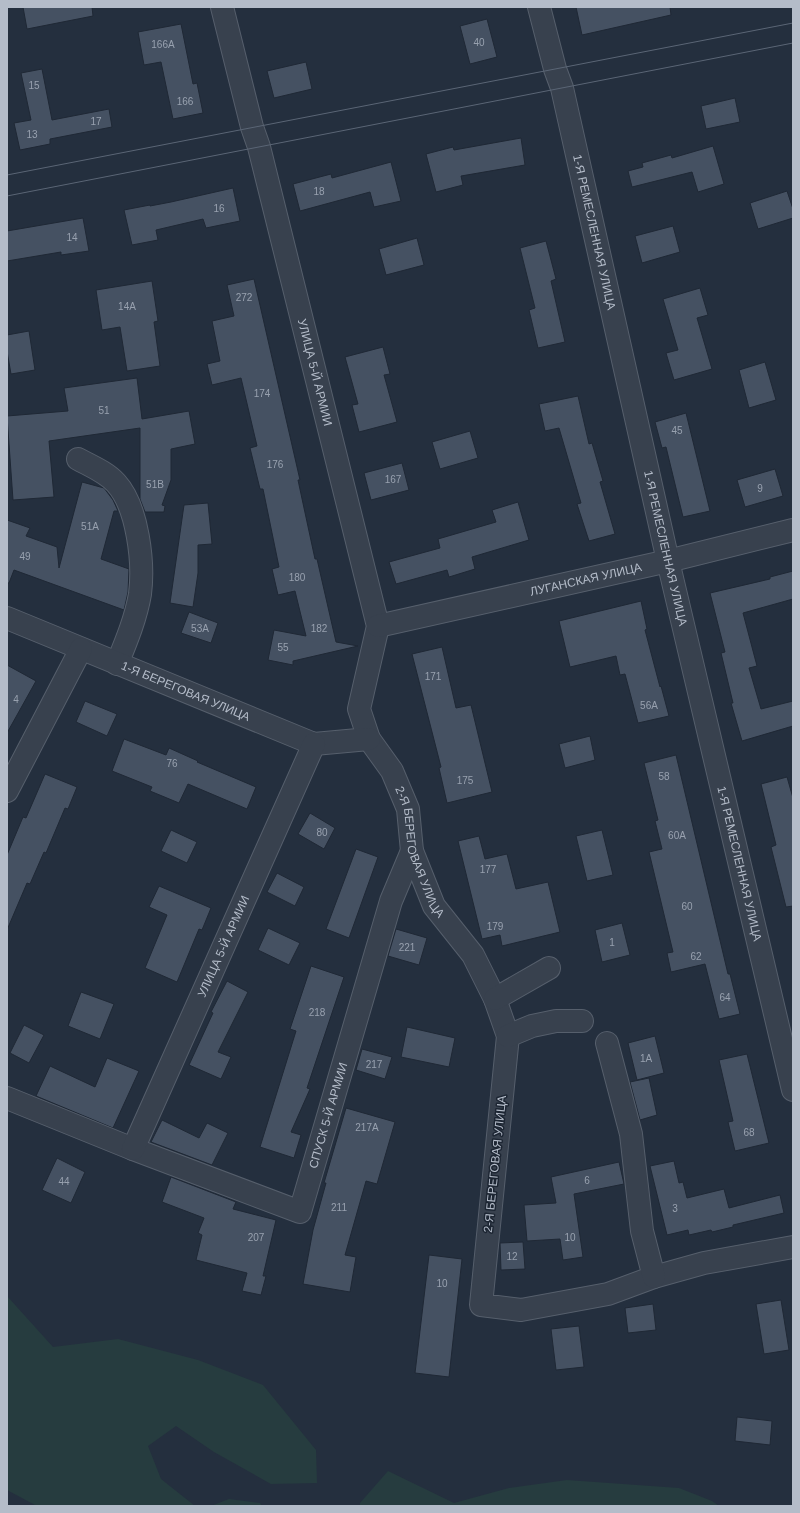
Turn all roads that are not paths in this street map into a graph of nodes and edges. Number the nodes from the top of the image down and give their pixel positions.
1 (222, 7) edge
2 (539, 7) edge
3 (78, 459) dead end
4 (793, 530) edge
5 (668, 561) junction
6 (7, 618) edge
7 (378, 626) junction
8 (81, 649) junction
9 (117, 664) junction
10 (369, 739) junction
11 (314, 744) junction
12 (7, 791) edge
13 (412, 851) junction
14 (549, 968) dead end
15 (495, 999) junction
16 (582, 1021) dead end
17 (508, 1036) junction
18 (607, 1043) dead end
19 (793, 1090) edge
20 (7, 1098) edge
21 (133, 1149) junction
22 (793, 1247) edge
23 (654, 1277) junction

1 - 7 street, УЛИЦА 5-Й АРМИИ
2 - 5 street, 1-Я РЕМЕСЛЕННАЯ УЛИЦА
3 - 9 street
4 - 5 street, ЛУГАНСКАЯ УЛИЦА
5 - 7 street, ЛУГАНСКАЯ УЛИЦА
5 - 19 street, 1-Я РЕМЕСЛЕННАЯ УЛИЦА
6 - 8 street, 1-Я БЕРЕГОВАЯ УЛИЦА
7 - 10 street, УЛИЦА 5-Й АРМИИ
8 - 9 street, 1-Я БЕРЕГОВАЯ УЛИЦА
8 - 12 street
9 - 11 street, 1-Я БЕРЕГОВАЯ УЛИЦА
10 - 11 street, 1-Я БЕРЕГОВАЯ УЛИЦА
10 - 13 street, 2-Я БЕРЕГОВАЯ УЛИЦА
11 - 21 street, УЛИЦА 5-Й АРМИИ
13 - 15 street, 2-Я БЕРЕГОВАЯ УЛИЦА
13 - 21 street, СПУСК 5-Й АРМИИ
14 - 15 street
15 - 17 street, 2-Я БЕРЕГОВАЯ УЛИЦА
16 - 17 street
17 - 23 street, 2-Я БЕРЕГОВАЯ УЛИЦА
18 - 23 street
20 - 21 street
22 - 23 street, 2-Я БЕРЕГОВАЯ УЛИЦА

